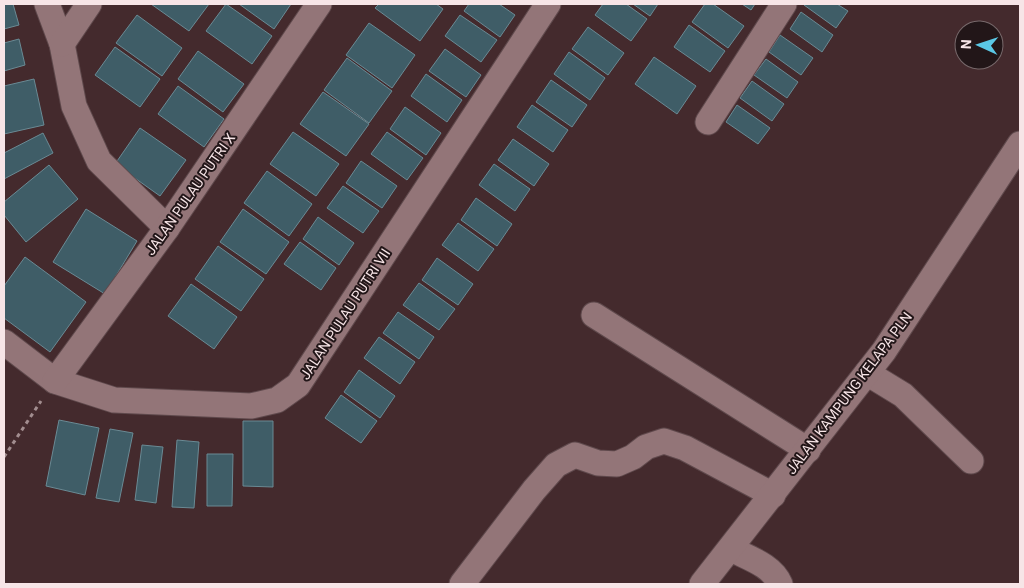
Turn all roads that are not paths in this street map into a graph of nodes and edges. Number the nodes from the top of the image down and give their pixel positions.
1 (47, 4) edge
2 (89, 4) edge
3 (320, 4) edge
4 (548, 4) edge
5 (784, 4) edge
6 (62, 44) junction
7 (708, 122) dead end
8 (1020, 144) edge
9 (167, 228) junction
10 (594, 315) dead end
11 (4, 342) edge
12 (867, 373) junction
13 (55, 381) junction
14 (808, 450) junction
15 (971, 461) dead end
16 (773, 495) junction
17 (731, 549) junction
18 (462, 584) edge
19 (702, 584) edge
20 (780, 584) edge

1 - 6 street
2 - 6 street
3 - 9 street, JALAN PULAU PUTRI X
4 - 13 street, JALAN PULAU PUTRI VII
5 - 7 street
6 - 9 street
8 - 12 street, JALAN KAMPUNG KELAPA PLN
9 - 13 street, JALAN PULAU PUTRI X
10 - 14 street
11 - 13 street, JALAN PULAU PUTRI VII
12 - 14 street, JALAN KAMPUNG KELAPA PLN
12 - 15 street
14 - 16 street, JALAN KAMPUNG KELAPA PLN
16 - 17 street, JALAN KAMPUNG KELAPA PLN
16 - 18 street
17 - 19 street, JALAN KAMPUNG KELAPA PLN
17 - 20 street

